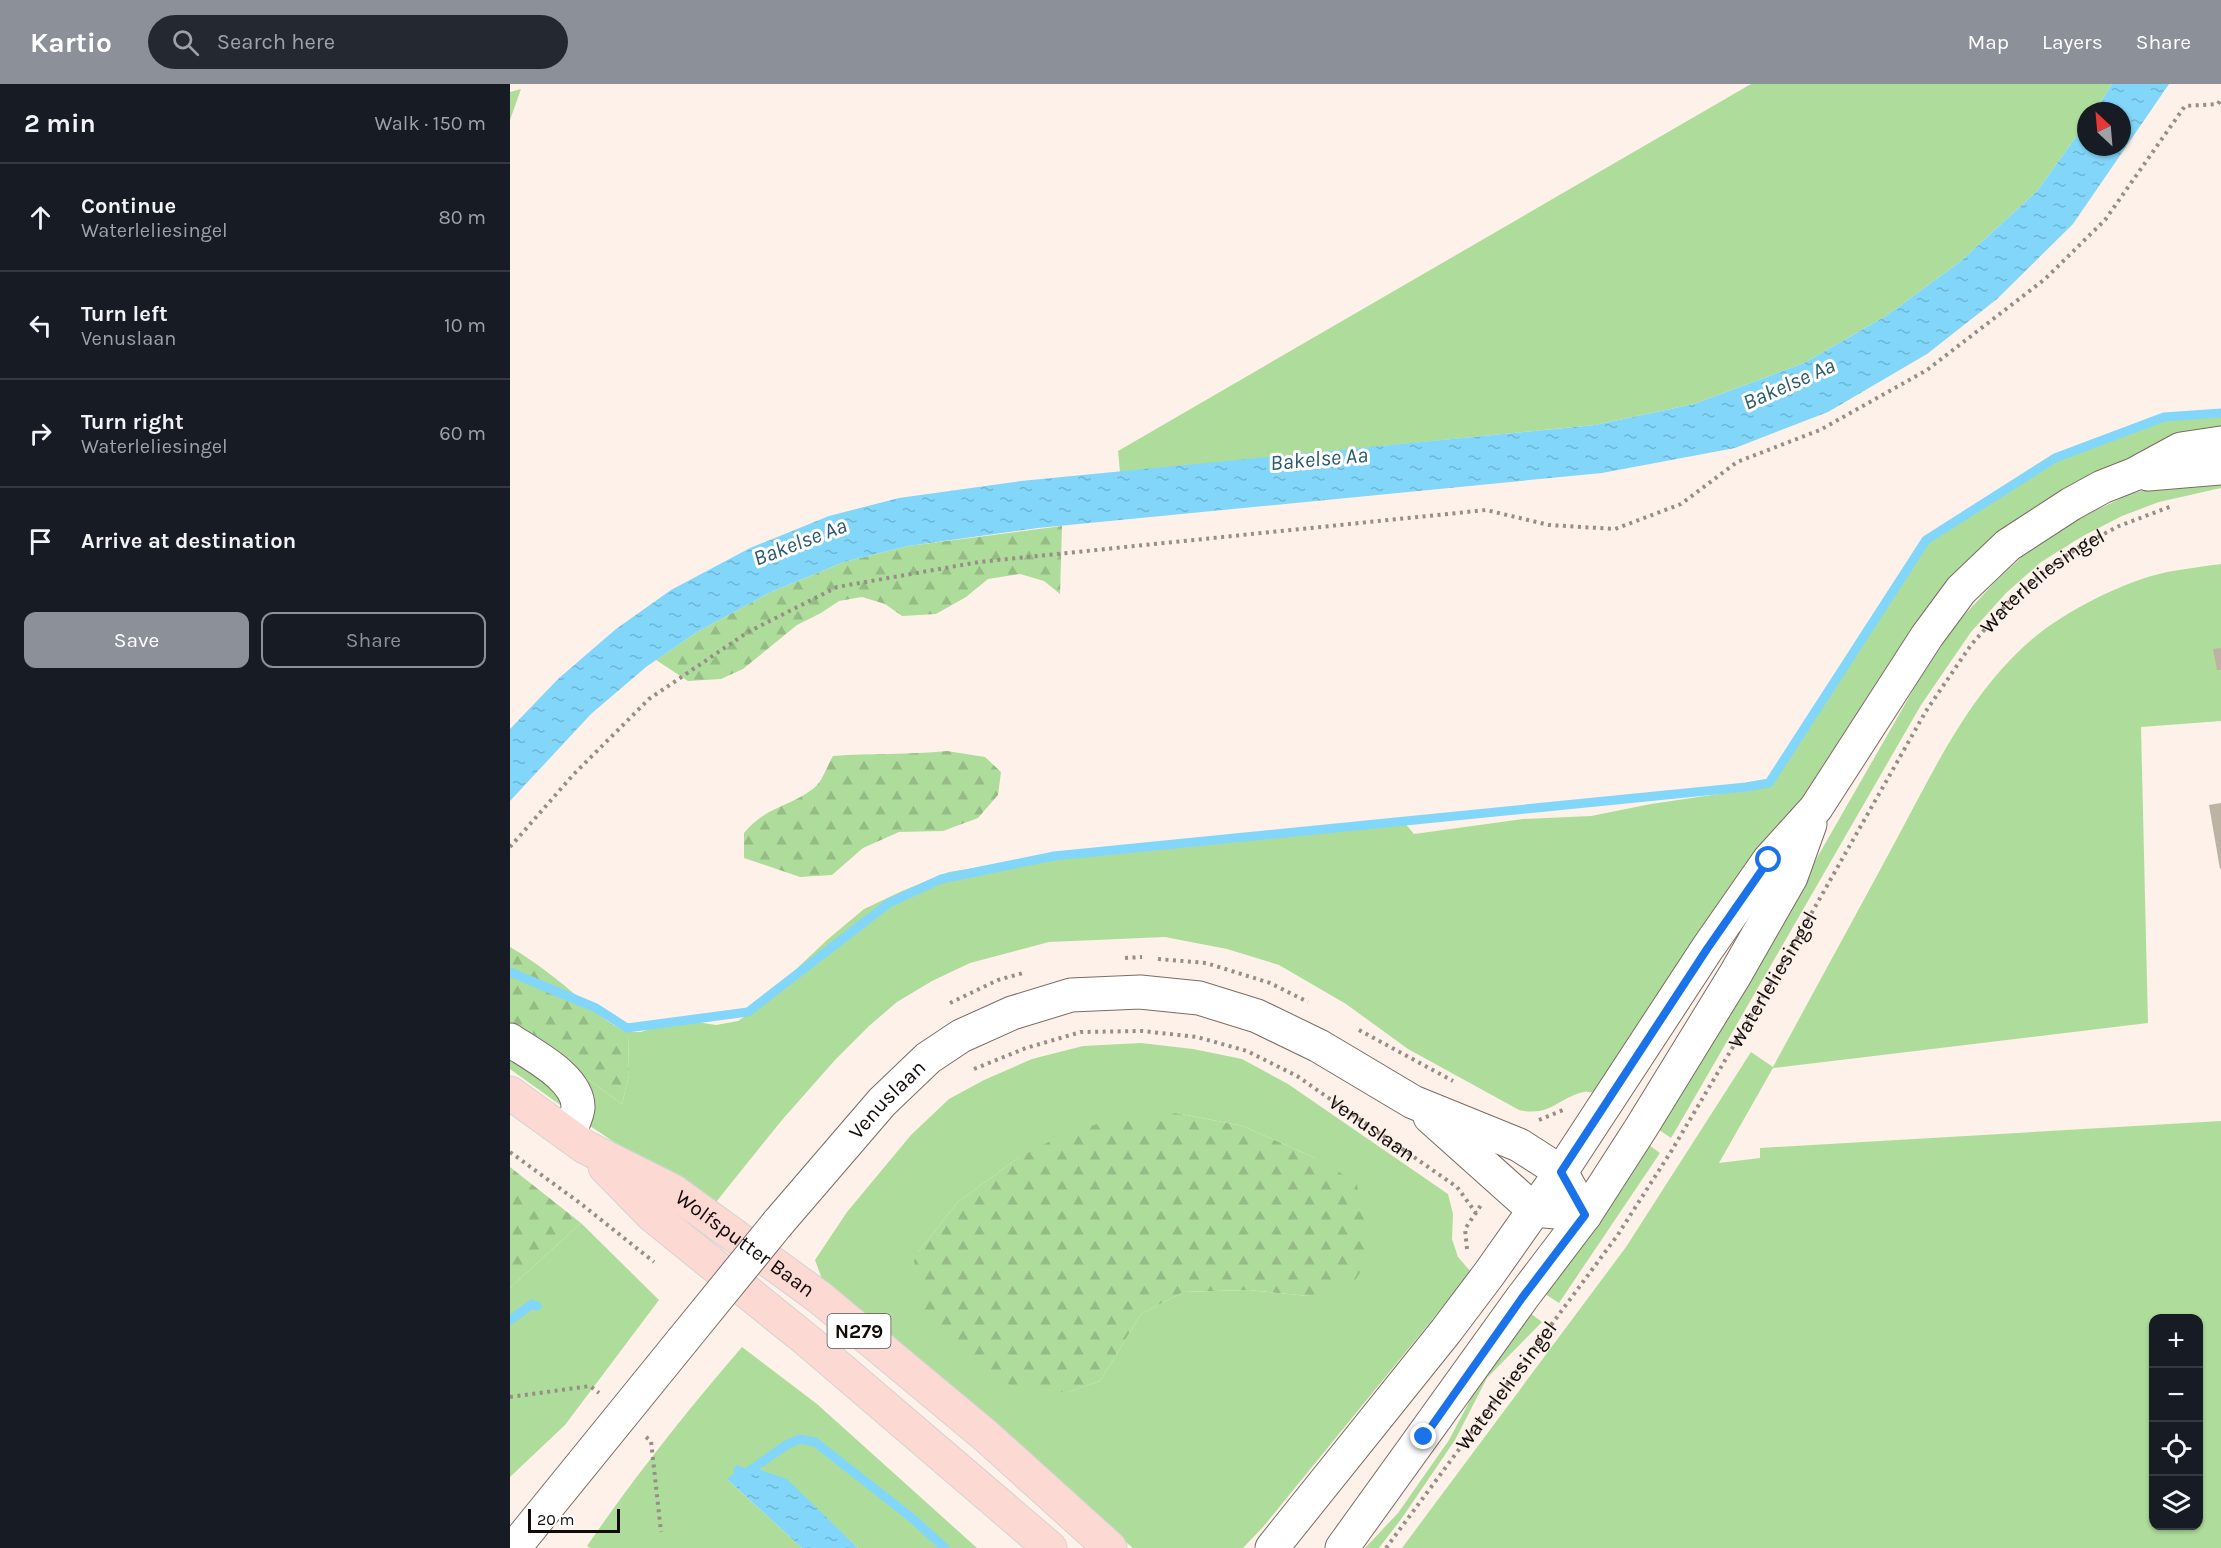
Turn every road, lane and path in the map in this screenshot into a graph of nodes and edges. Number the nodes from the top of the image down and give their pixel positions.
1 (2221, 99) edge
2 (2221, 443) edge
3 (2221, 468) edge
4 (2134, 474) junction
5 (2182, 504) dead end
6 (1816, 808) junction
7 (510, 847) edge
8 (510, 1040) edge
9 (967, 1073) dead end
10 (510, 1093) edge
11 (1413, 1102) junction
12 (577, 1141) junction
13 (510, 1152) edge
14 (1561, 1172) junction
15 (1534, 1210) junction
16 (1476, 1213) dead end
17 (1585, 1215) junction
18 (661, 1267) dead end
19 (602, 1395) dead end
20 (510, 1397) edge
21 (639, 1432) dead end
22 (662, 1533) dead end
23 (514, 1548) edge
24 (1050, 1548) edge
25 (1110, 1548) edge
26 (1272, 1548) edge
27 (1342, 1548) edge
28 (1386, 1548) edge

1 - 7 path
2 - 4 street, Waterleliesingel
3 - 4 street, Waterleliesingel
4 - 6 street, Waterleliesingel
5 - 28 path, Waterleliesingel
6 - 14 street, Waterleliesingel
6 - 17 street, Waterleliesingel
8 - 12 street
9 - 16 path, Venuslaan
10 - 12 main road, Wolfsputter Baan / N279
11 - 14 street, Venuslaan
11 - 15 street, Venuslaan
11 - 23 street, Venuslaan, bridge
12 - 24 main road, Wolfsputter Baan / N279
12 - 25 main road, Wolfsputter Baan / N279
13 - 18 path
14 - 15 street, Waterleliesingel
14 - 17 street, Venuslaan
15 - 17 street
15 - 26 street, Waterleliesingel
17 - 27 street, Waterleliesingel
19 - 20 path
21 - 22 path

